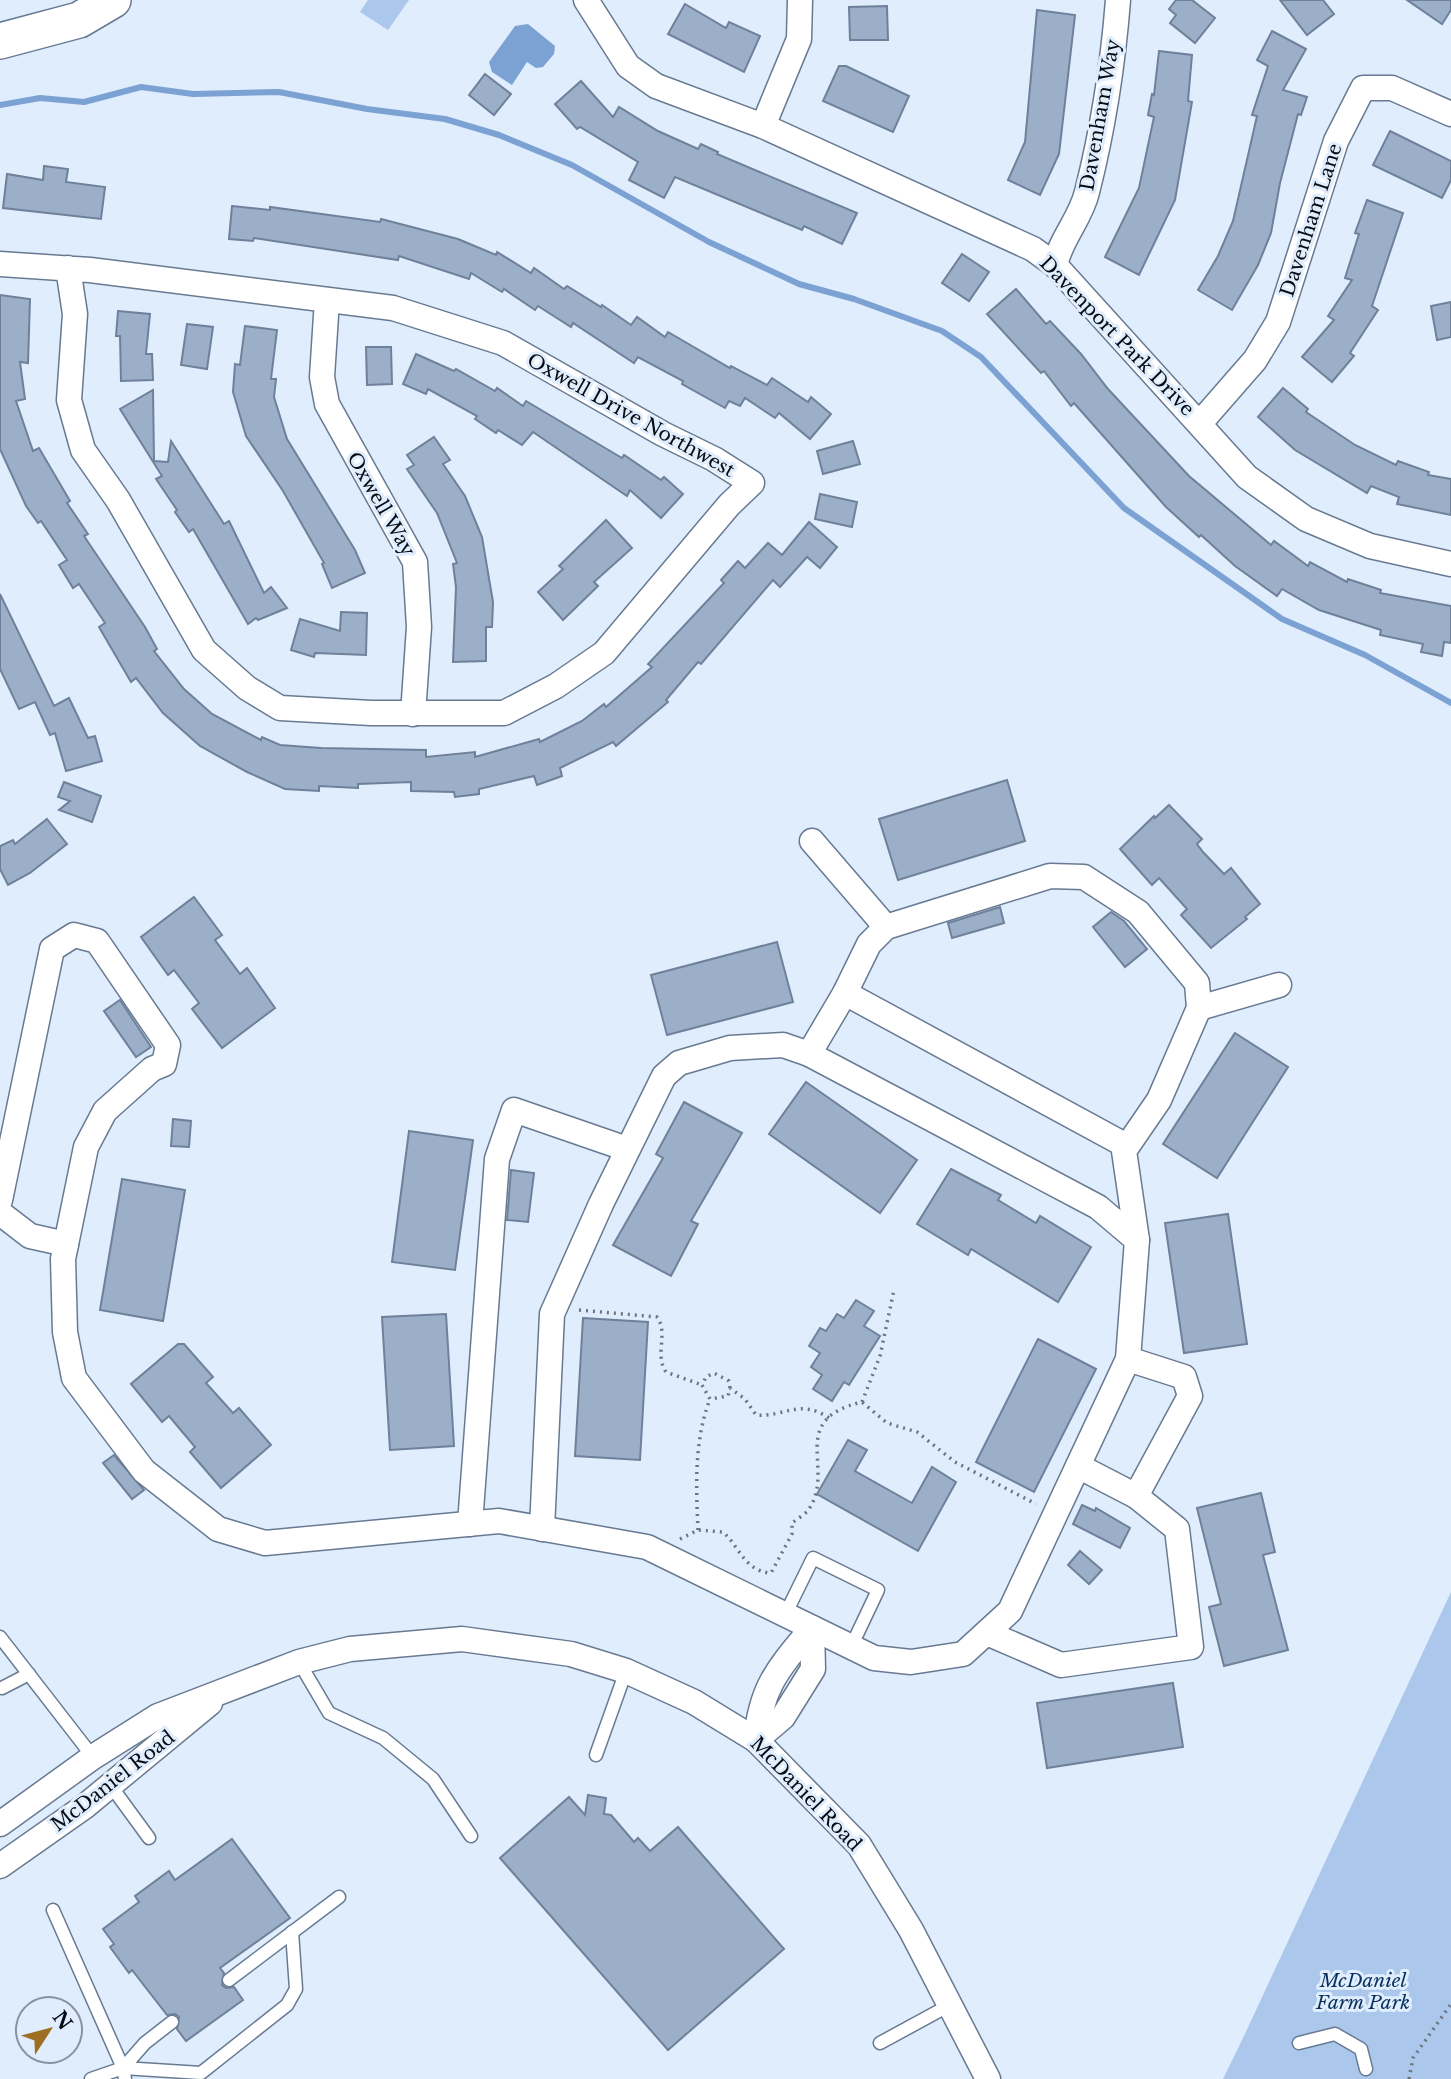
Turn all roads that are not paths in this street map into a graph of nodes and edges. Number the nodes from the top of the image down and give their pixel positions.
1 (113, 0) edge
2 (586, 0) edge
3 (800, 0) edge
4 (1118, 0) edge
5 (0, 41) edge
6 (1451, 114) edge
7 (763, 126) junction
8 (0, 264) edge
9 (1055, 265) junction
10 (68, 268) junction
11 (327, 300) junction
12 (1200, 423) junction
13 (1451, 564) edge
14 (413, 714) junction
15 (812, 841) dead end
16 (886, 927) junction
17 (1279, 985) dead end
18 (845, 993) junction
19 (1199, 1008) junction
20 (809, 1054) junction
21 (627, 1149) junction
22 (1124, 1151) junction
23 (0, 1200) edge
24 (0, 1213) edge
25 (1137, 1240) junction
26 (66, 1244) junction
27 (1128, 1359) junction
28 (1078, 1466) junction
29 (1136, 1496) junction
30 (470, 1524) junction
31 (542, 1529) junction
32 (785, 1615) junction
33 (812, 1628) junction
34 (987, 1633) junction
35 (0, 1637) edge
36 (851, 1647) junction
37 (299, 1662) junction
38 (626, 1671) junction
39 (29, 1674) junction
40 (2, 1688) edge
41 (223, 1692) junction
42 (756, 1740) junction
43 (596, 1755) dead end
44 (93, 1757) junction
45 (111, 1786) junction
46 (0, 1824) edge
47 (471, 1836) dead end
48 (149, 1838) dead end
49 (0, 1866) edge
50 (339, 1897) dead end
51 (53, 1910) dead end
52 (292, 1932) junction
53 (229, 1980) dead end
54 (948, 2006) junction
55 (172, 2022) dead end
56 (880, 2043) dead end
57 (1299, 2043) dead end
58 (1366, 2069) dead end
59 (124, 2073) edge
60 (90, 2079) edge
61 (988, 2079) edge

1 - 5 street
2 - 7 street, Davenport Park Drive
3 - 7 street
4 - 9 street, Davenham Way
6 - 12 street, Davenham Lane
7 - 9 street, Davenport Park Drive
8 - 10 street, Oxwell Drive Northwest
9 - 12 street, Davenport Park Drive
10 - 11 street, Oxwell Drive Northwest
10 - 14 street, Oxwell Drive Northwest
11 - 14 street, Oxwell Way
11 - 14 street, Oxwell Drive Northwest
12 - 13 street, Davenport Park Drive
15 - 16 street
16 - 18 street
16 - 19 street
17 - 19 street
18 - 20 street
18 - 22 street
19 - 22 street
20 - 21 street
20 - 25 street
21 - 30 street
21 - 31 street
22 - 25 street
23 - 26 street
24 - 26 street
25 - 27 street
26 - 30 street
27 - 28 street
27 - 29 street
28 - 29 street
28 - 34 street
29 - 34 street
30 - 31 street
31 - 32 street
32 - 33 street
32 - 36 lane
33 - 36 street
33 - 42 street
34 - 36 street
35 - 39 lane
37 - 38 street, McDaniel Road
37 - 41 street, McDaniel Road
37 - 47 lane
38 - 42 street, McDaniel Road
38 - 43 lane
39 - 40 lane
39 - 44 lane
41 - 44 street, McDaniel Road
41 - 45 street, McDaniel Road
42 - 54 street, McDaniel Road
44 - 46 street, McDaniel Road
45 - 48 lane
45 - 49 street, McDaniel Road
50 - 52 lane
51 - 59 lane
52 - 53 lane
52 - 59 lane
54 - 56 lane
54 - 61 street, McDaniel Road
55 - 59 lane
57 - 58 lane
59 - 60 lane

